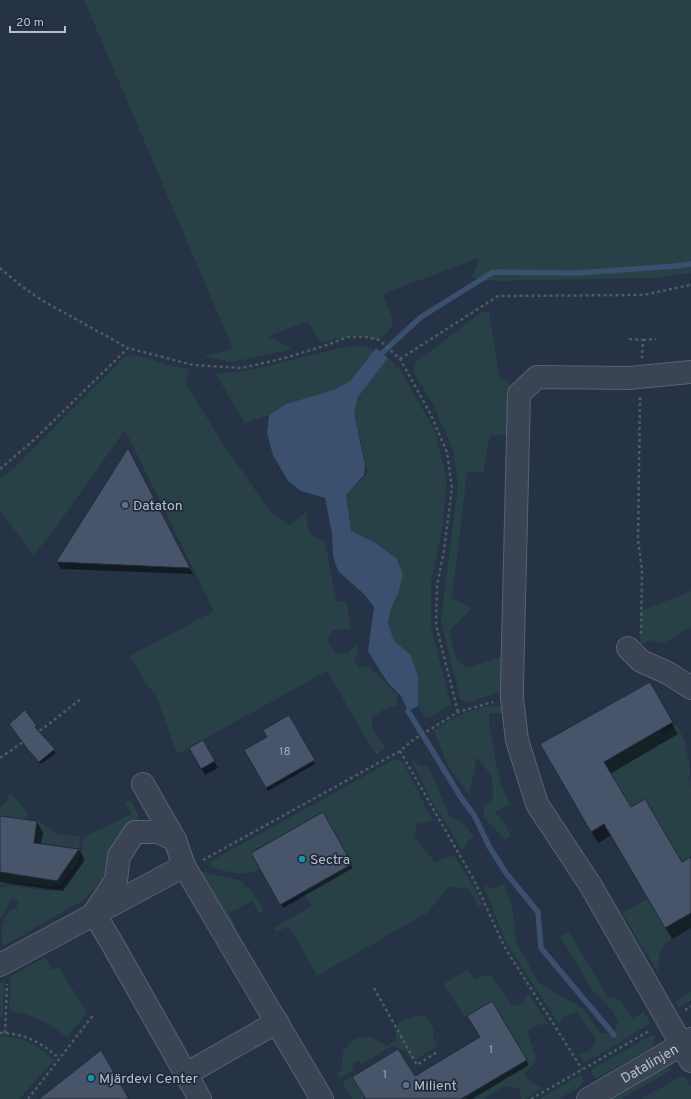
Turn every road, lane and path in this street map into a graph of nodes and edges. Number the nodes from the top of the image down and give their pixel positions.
1 (0, 268) edge
2 (691, 285) edge
3 (630, 339) dead end
4 (656, 339) dead end
5 (643, 340) junction
6 (128, 348) junction
7 (400, 359) junction
8 (691, 372) edge
9 (641, 377) junction
10 (0, 469) edge
11 (635, 655) joint
12 (691, 688) edge
13 (82, 698) dead end
14 (512, 698) junction
15 (458, 712) junction
16 (400, 751) junction
17 (0, 758) edge
18 (143, 784) dead end
19 (175, 840) junction
20 (184, 866) junction
21 (94, 913) junction
22 (4, 963) edge
23 (374, 988) dead end
24 (691, 1007) edge
25 (94, 1014) dead end
26 (667, 1021) junction
27 (277, 1022) junction
28 (0, 1033) edge
29 (5, 1033) junction
30 (688, 1048) edge
31 (437, 1052) dead end
32 (59, 1058) junction
33 (582, 1069) junction
34 (186, 1074) junction
35 (28, 1099) edge
36 (200, 1099) edge
37 (322, 1099) edge
38 (531, 1099) edge
39 (588, 1099) edge

1 - 6 path
2 - 7 path
3 - 5 path
4 - 5 path
5 - 9 path
6 - 7 path
6 - 10 path
7 - 15 path
8 - 9 street
9 - 11 path
9 - 14 street
11 - 12 street
13 - 17 path
14 - 15 path
14 - 26 street
15 - 16 path
16 - 20 path
16 - 33 path
18 - 19 street
19 - 20 street
19 - 21 street
20 - 21 street
20 - 27 street
21 - 22 street
21 - 34 street
22 - 29 path
23 - 31 path
24 - 26 path
25 - 32 path
26 - 30 street
26 - 33 path
27 - 34 street
27 - 37 street
28 - 29 path
29 - 32 path
30 - 39 street, Datalinjen
32 - 35 path
33 - 38 path
34 - 36 street

